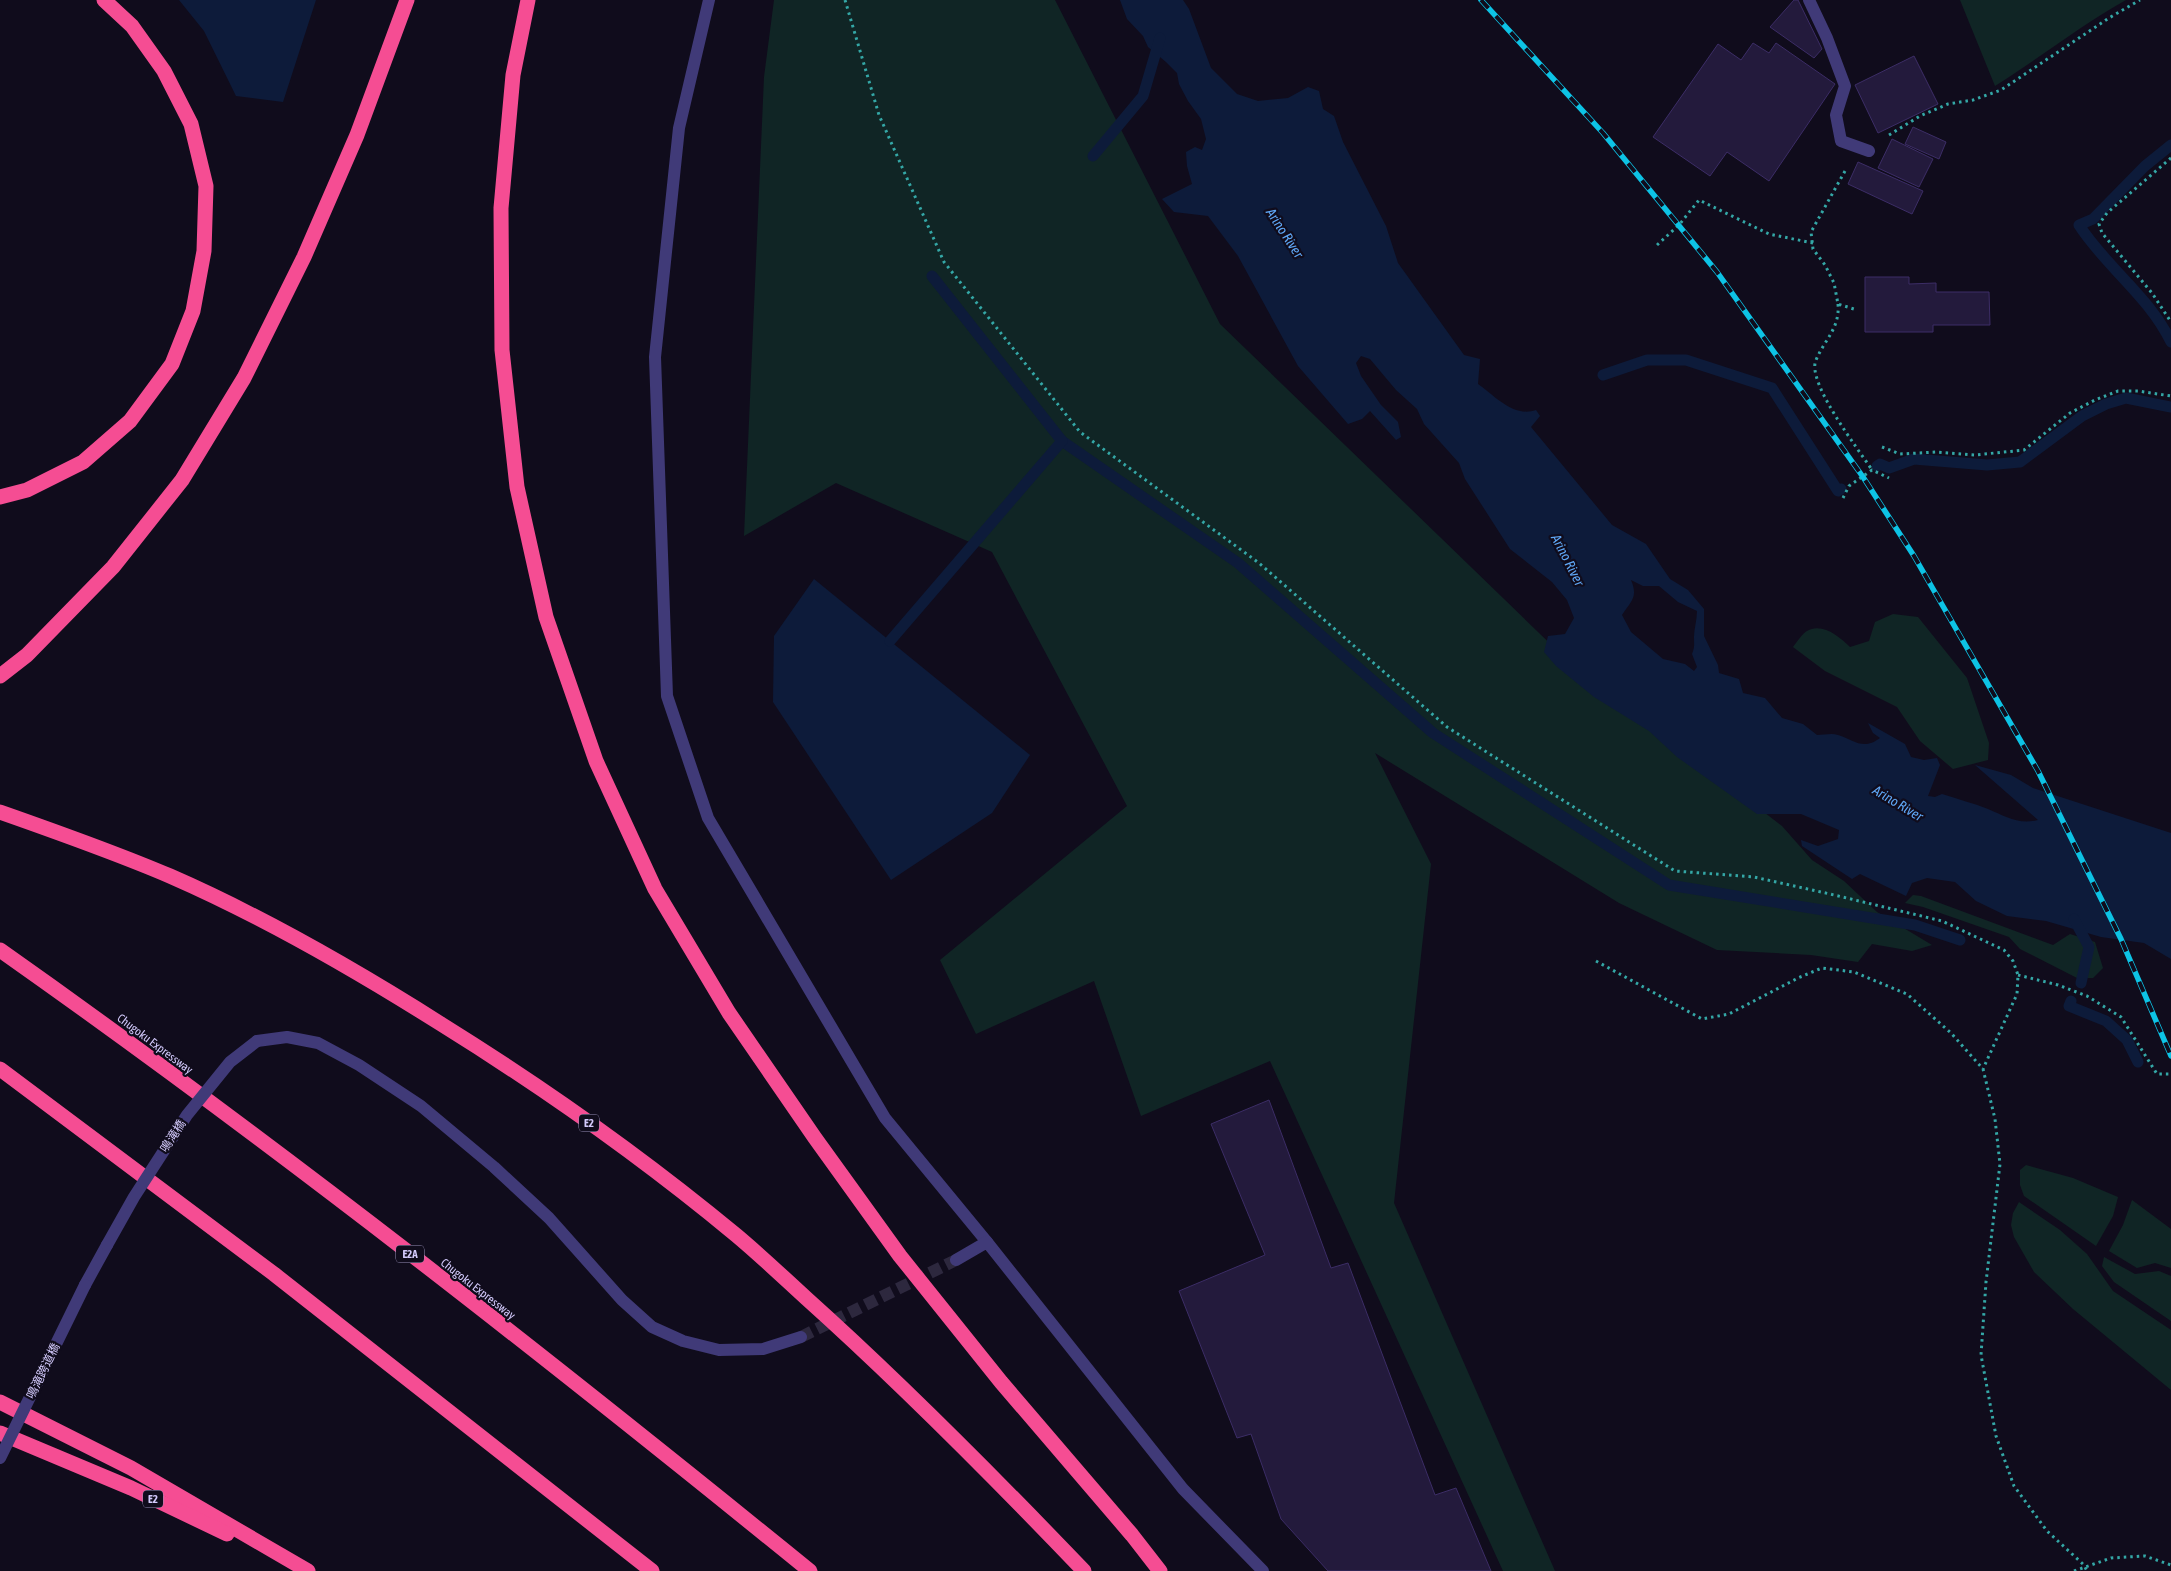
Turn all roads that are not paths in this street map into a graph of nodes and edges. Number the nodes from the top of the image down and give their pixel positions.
1 (104, 0) edge
2 (407, 0) edge
3 (528, 0) edge
4 (709, 0) edge
5 (1810, 0) edge
6 (1869, 152) road end
7 (0, 498) edge
8 (0, 676) edge
9 (0, 812) edge
10 (0, 950) edge
11 (0, 1069) edge
12 (987, 1242) junction
13 (956, 1260) tunnel mouth
14 (85, 1285) joint
15 (801, 1337) tunnel mouth
16 (0, 1402) edge
17 (0, 1432) edge
18 (0, 1458) edge
19 (303, 1571) edge
20 (308, 1571) edge
21 (652, 1571) edge
22 (810, 1571) edge
23 (1084, 1571) edge
24 (1160, 1571) edge
25 (1264, 1571) edge

1 - 7 highway
2 - 8 highway
3 - 24 highway
4 - 12 street
5 - 6 street
9 - 23 highway, E2
10 - 22 highway, Chugoku Expressway / E2A
11 - 21 highway
12 - 13 street
12 - 25 street
14 - 15 street, 鳴滝橋, bridge
14 - 18 street, 鳴滝跨道橋, bridge
16 - 20 highway
17 - 19 highway, E2

